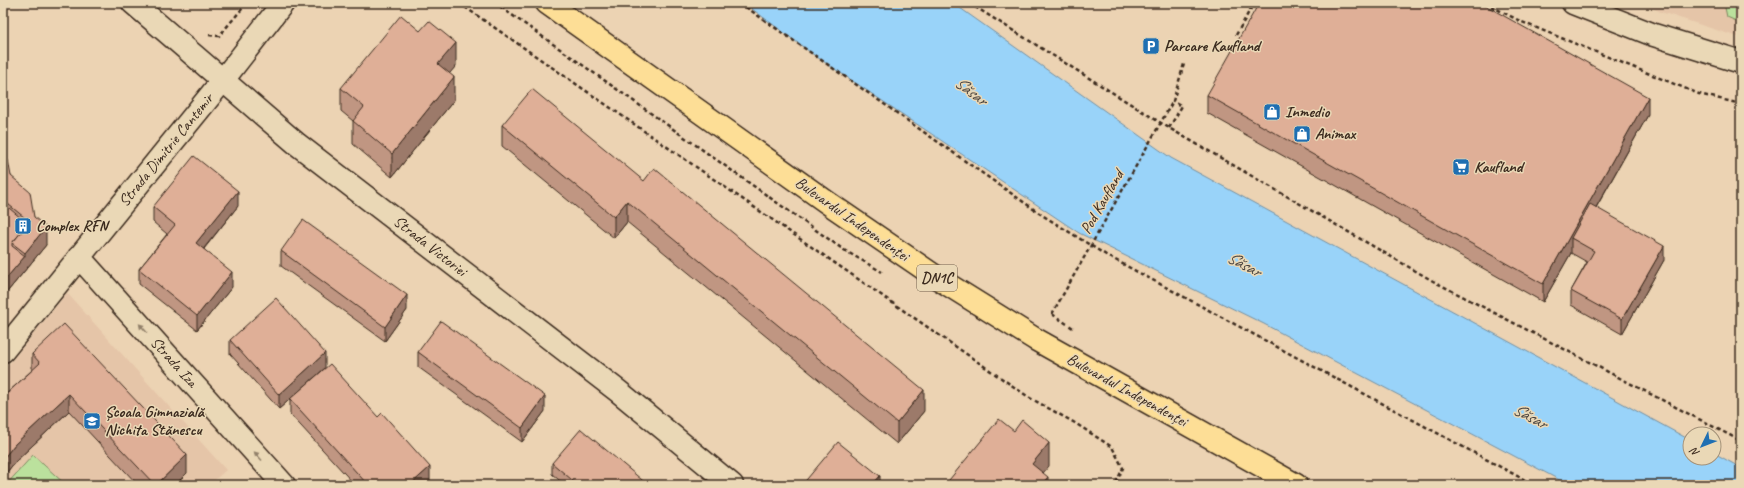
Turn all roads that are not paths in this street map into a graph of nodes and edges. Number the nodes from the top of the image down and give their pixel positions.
1 (133, 3) edge
2 (283, 3) edge
3 (547, 3) edge
4 (1573, 3) edge
5 (1741, 62) edge
6 (223, 80) junction
7 (79, 257) junction
8 (3, 351) edge
9 (284, 485) edge
10 (732, 485) edge
11 (1296, 485) edge

1 - 6 street, Strada Victoriei
2 - 6 street, Strada Dimitrie Cantemir
3 - 11 main road, Bulevardul Independenței / DN1C
4 - 5 street
6 - 7 street, Strada Dimitrie Cantemir
6 - 10 street, Strada Victoriei
7 - 8 street, Strada Dimitrie Cantemir
9 -> 7 street, Strada Iza

